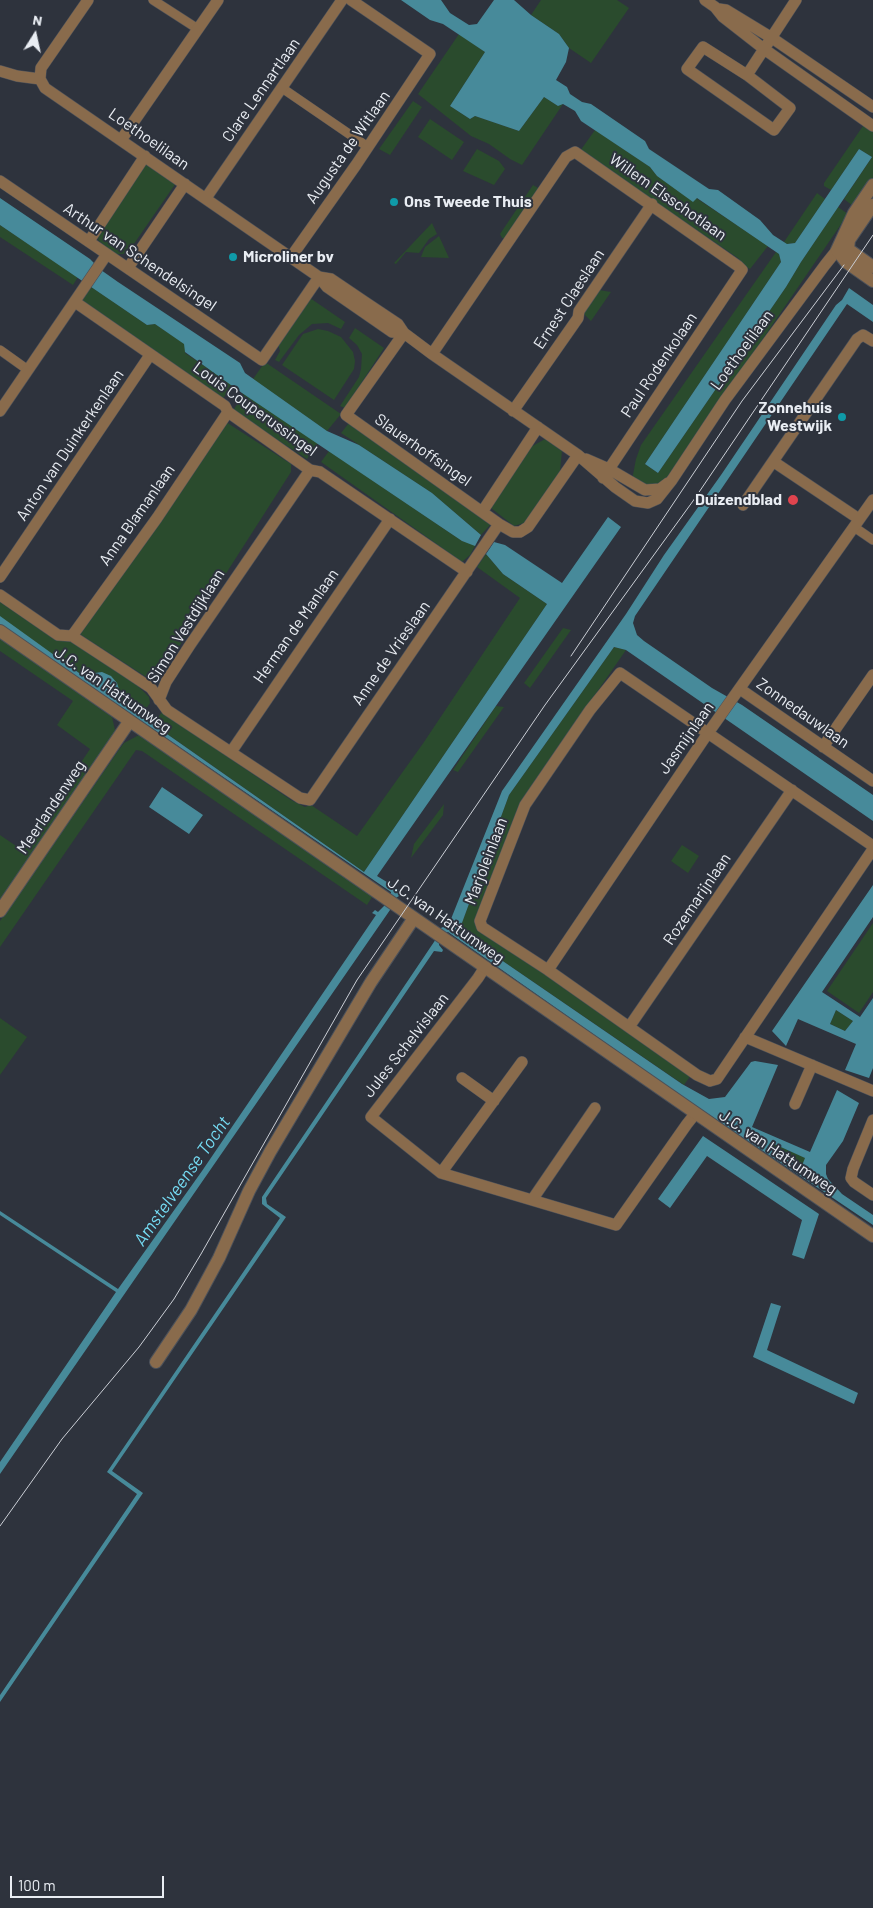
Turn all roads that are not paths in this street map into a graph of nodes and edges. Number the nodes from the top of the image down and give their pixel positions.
1 (88, 0) edge
2 (153, 0) edge
3 (218, 0) edge
4 (342, 0) edge
5 (351, 0) edge
6 (705, 0) edge
7 (796, 0) edge
8 (715, 8) junction
9 (198, 30) junction
10 (772, 38) junction
11 (764, 49) junction
12 (1, 74) edge
13 (747, 76) junction
14 (40, 79) junction
15 (282, 88) junction
16 (873, 107) edge
17 (873, 126) edge
18 (121, 140) junction
19 (368, 147) junction
20 (144, 156) junction
21 (0, 180) edge
22 (185, 184) junction
23 (873, 185) edge
24 (206, 198) junction
25 (652, 204) junction
26 (873, 205) edge
27 (89, 241) junction
28 (842, 250) junction
29 (291, 257) junction
30 (104, 259) junction
31 (873, 267) edge
32 (128, 268) junction
33 (742, 270) joint
34 (319, 277) junction
35 (873, 281) edge
36 (75, 302) junction
37 (404, 333) junction
38 (873, 341) edge
39 (0, 350) edge
40 (432, 354) junction
41 (150, 355) junction
42 (28, 370) junction
43 (513, 411) junction
44 (0, 412) edge
45 (228, 412) junction
46 (538, 427) junction
47 (578, 455) junction
48 (774, 462) junction
49 (310, 470) junction
50 (606, 473) junction
51 (873, 501) edge
52 (743, 505) dead end
53 (482, 512) junction
54 (390, 519) junction
55 (856, 523) junction
56 (499, 524) junction
57 (873, 540) edge
58 (467, 572) junction
59 (0, 577) edge
60 (0, 595) edge
61 (0, 631) edge
62 (72, 636) junction
63 (873, 675) edge
64 (737, 692) junction
65 (159, 700) junction
66 (129, 722) junction
67 (708, 733) junction
68 (823, 747) junction
69 (231, 752) junction
70 (873, 781) edge
71 (792, 790) junction
72 (310, 800) joint
73 (873, 847) edge
74 (0, 911) edge
75 (414, 918) junction
76 (485, 967) junction
77 (548, 970) junction
78 (629, 1027) junction
79 (745, 1037) junction
80 (522, 1062) dead end
81 (812, 1065) junction
82 (462, 1078) dead end
83 (873, 1091) edge
84 (494, 1101) junction
85 (795, 1104) dead end
86 (595, 1108) dead end
87 (695, 1114) junction
88 (873, 1120) edge
89 (442, 1173) junction
90 (873, 1195) edge
91 (532, 1200) junction
92 (873, 1236) edge
93 (156, 1362) dead end

1 - 14 street
2 - 9 street
3 - 9 street
4 - 15 street, Clare Lennartlaan
5 - 19 street, Augusta de Witlaan
6 - 8 street
7 - 10 street
8 - 10 street
8 - 11 street
9 - 18 street
10 - 11 street
10 - 16 street
11 - 13 street
11 - 17 street
12 - 14 street
13 - 13 street
14 - 18 street, Loethoelilaan
15 - 19 street
15 - 24 street, Clare Lennartlaan
18 - 20 street, Loethoelilaan
19 - 29 street, Augusta de Witlaan
20 - 22 street, Loethoelilaan
20 - 27 street
21 - 27 street, Arthur van Schendelsingel
22 - 24 street, Loethoelilaan
22 - 32 street
23 - 28 street
24 - 29 street, Loethoelilaan
25 - 33 street, Willem Elsschotlaan
25 - 40 street, Willem Elsschotlaan
25 - 43 street, Ernest Claeslaan
26 - 28 street
27 - 30 street, Arthur van Schendelsingel
28 - 31 street
28 - 35 street
28 - 50 street, Loethoelilaan
29 - 34 street, Loethoelilaan
30 - 32 street, Arthur van Schendelsingel
30 - 36 street
32 - 34 street, Arthur van Schendelsingel
33 - 50 street, Paul Rodenkolaan
34 - 37 street, Loethoelilaan
36 - 41 street, Louis Couperussingel
36 - 42 street
37 - 40 street, Loethoelilaan
37 - 53 street, Slauerhoffsingel
38 - 48 street
39 - 42 street
40 - 43 street, Loethoelilaan
41 - 45 street, Louis Couperussingel
41 - 59 street, Anton van Duinkerkenlaan
42 - 44 street
43 - 46 street, Loethoelilaan
45 - 49 street, Louis Couperussingel
45 - 62 street, Anna Blamanlaan
46 - 47 street, Loethoelilaan
46 - 53 street
47 - 50 street, Loethoelilaan
47 - 56 street, Slauerhoffsingel
48 - 52 street
48 - 55 street
49 - 54 street, Louis Couperussingel
49 - 65 street, Simon Vestdijklaan
51 - 55 street, Jasmijnlaan
53 - 56 street, Slauerhoffsingel
54 - 58 street, Louis Couperussingel
54 - 69 street, Herman de Manlaan
55 - 57 street
55 - 64 street, Jasmijnlaan
56 - 58 street, Anne de Vrieslaan
58 - 72 street, Anne de Vrieslaan
60 - 62 street
61 - 66 street, J.C. van Hattumweg
62 - 65 street
63 - 68 street
64 - 67 street, Jasmijnlaan
64 - 68 street, Zonnedauwlaan
65 - 69 street, Simon Vestdijklaan
66 - 74 street, Meerlandenweg
66 - 75 street, J.C. van Hattumweg
67 - 71 street, Marjoleinlaan
67 - 77 street, Jasmijnlaan
67 - 77 street, Marjoleinlaan
68 - 70 street, Zonnedauwlaan
69 - 72 street, Simon Vestdijklaan
71 - 73 street, Marjoleinlaan
71 - 78 street, Rozemarijnlaan
73 - 79 street, Marjoleinlaan
75 - 76 street, J.C. van Hattumweg
75 - 93 street
76 - 87 street, J.C. van Hattumweg
76 - 89 street, Jules Schelvislaan
77 - 78 street, Marjoleinlaan
78 - 79 street, Marjoleinlaan
79 - 81 street
80 - 84 street
81 - 83 street
81 - 85 street
82 - 84 street
84 - 89 street
86 - 91 street
87 - 91 street, Jules Schelvislaan
87 - 92 street, J.C. van Hattumweg
88 - 90 street
89 - 91 street, Jules Schelvislaan

